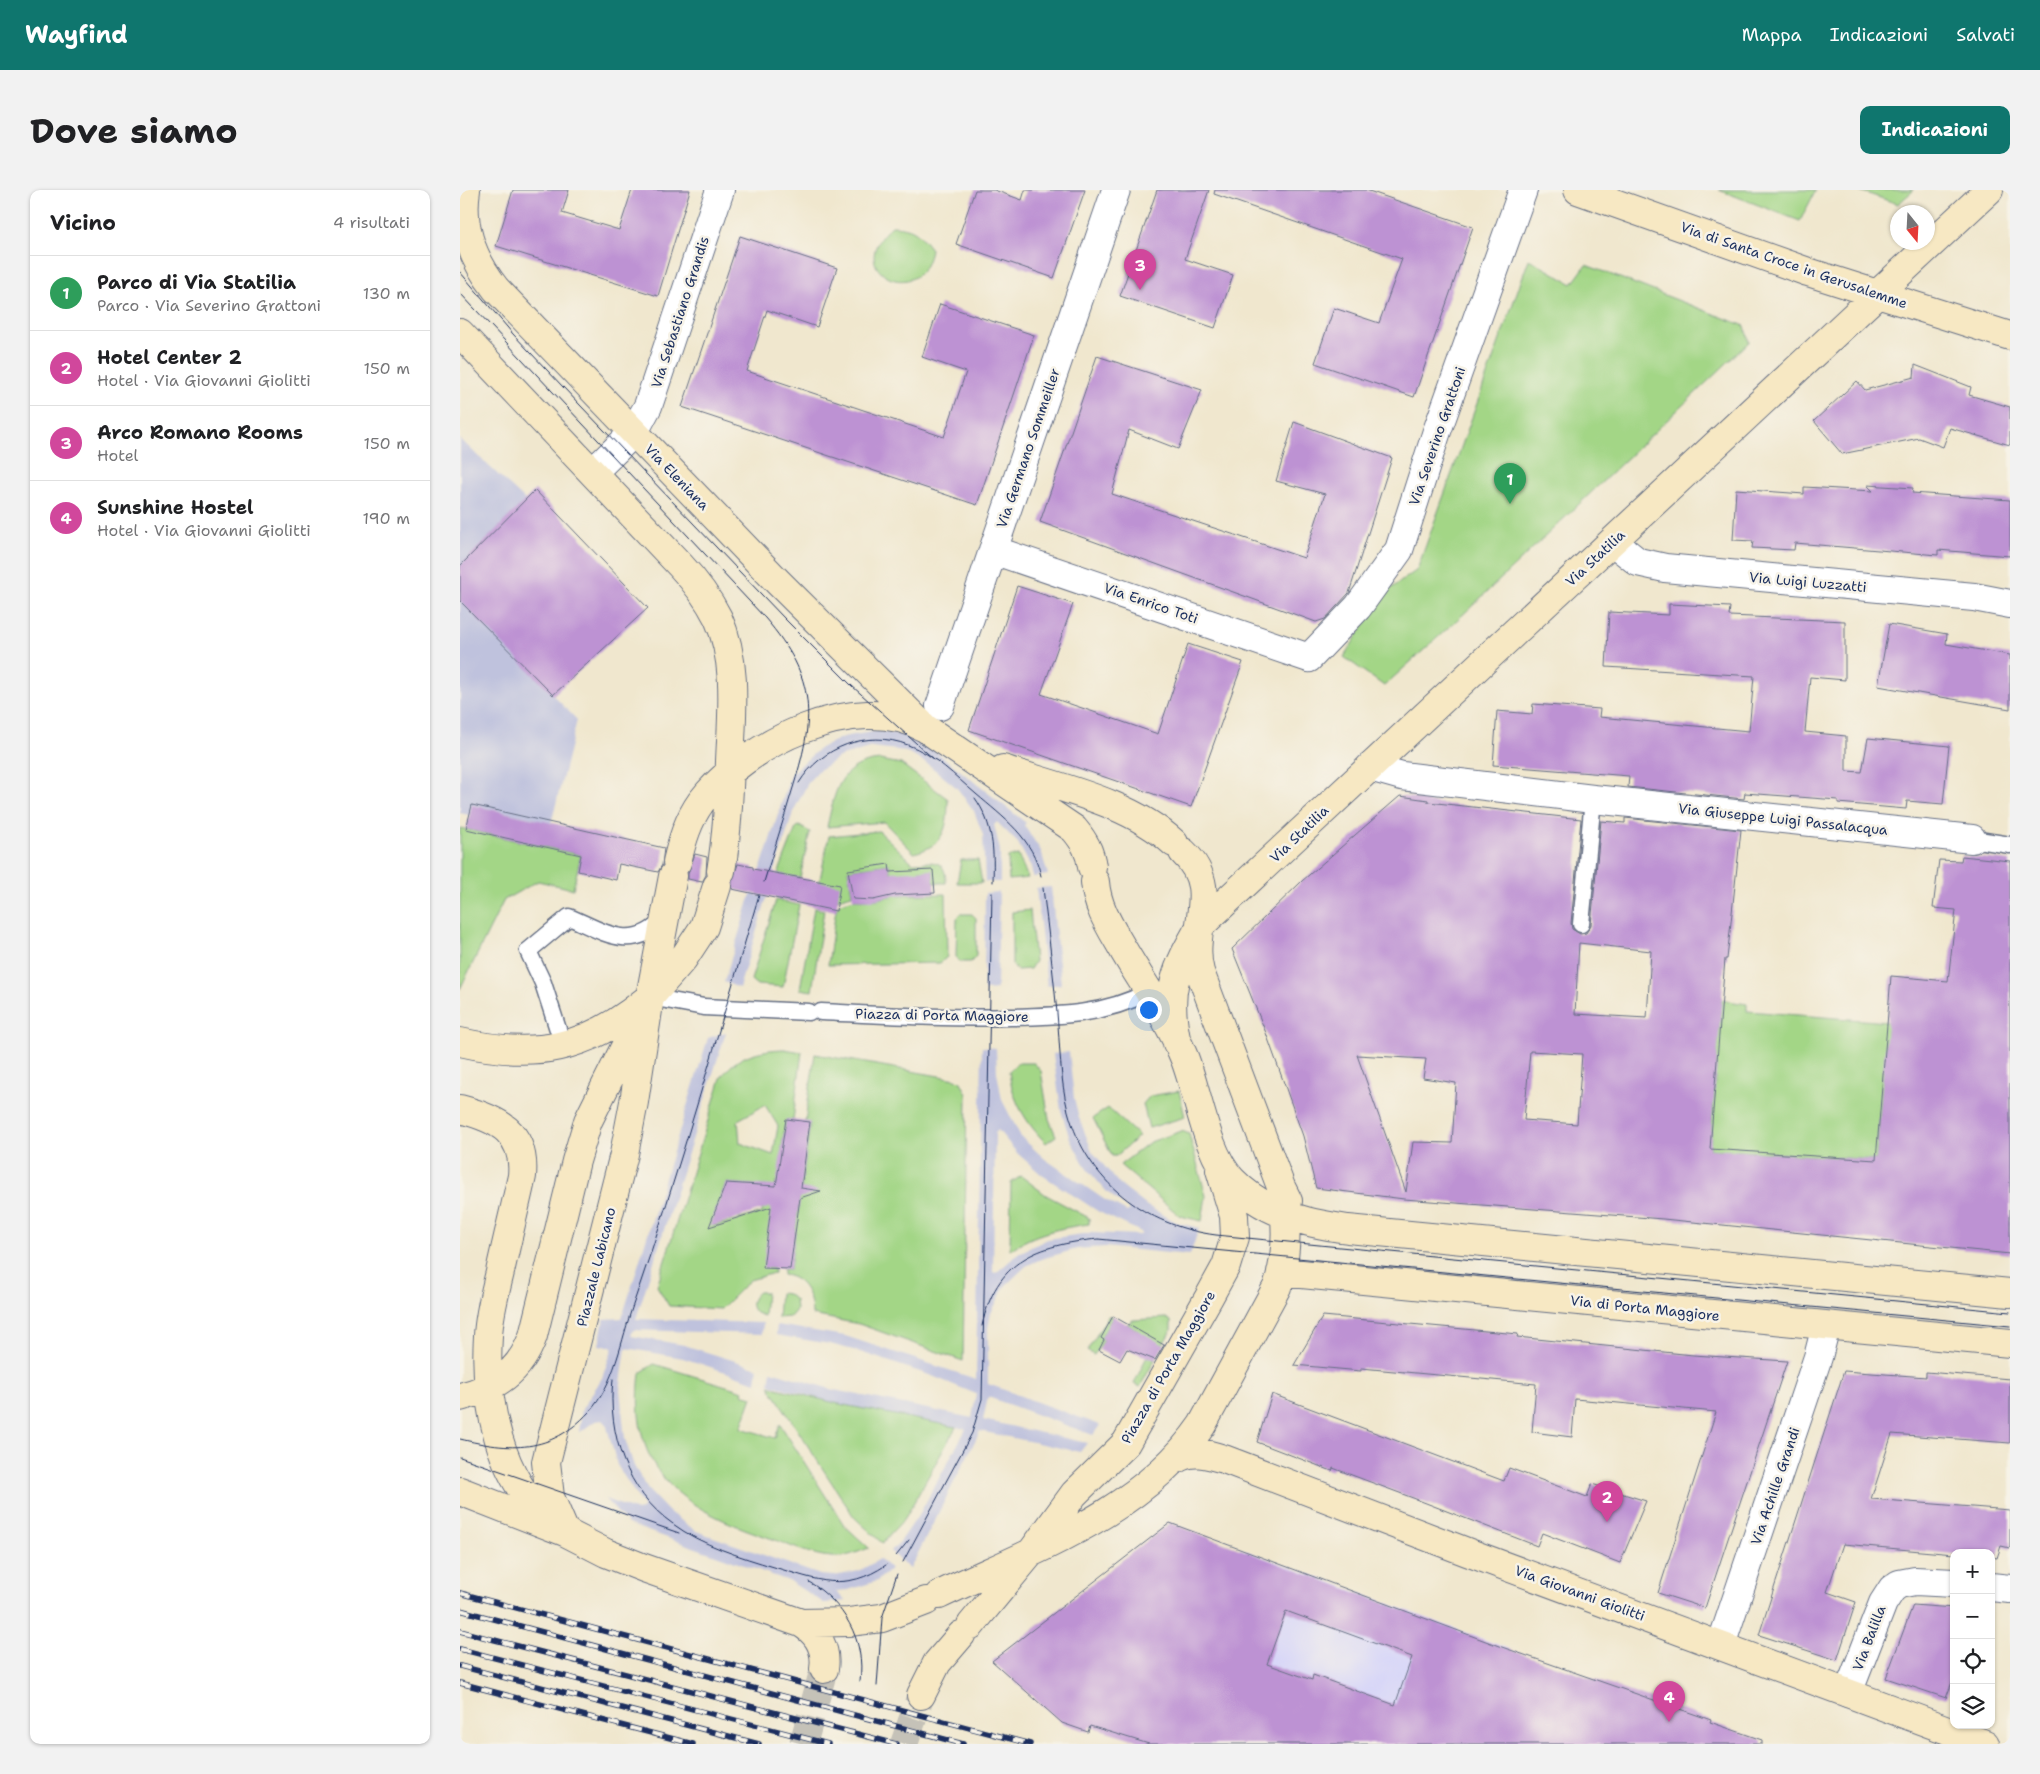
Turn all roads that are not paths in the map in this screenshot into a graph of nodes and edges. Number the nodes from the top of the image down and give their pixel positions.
1 (720, 190) edge
2 (1116, 190) edge
3 (1523, 190) edge
4 (1578, 190) edge
5 (1989, 190) edge
6 (465, 198) edge
7 (1877, 295) junction
8 (460, 333) edge
9 (2010, 336) edge
10 (634, 432) junction
11 (593, 472) junction
12 (1613, 542) junction
13 (993, 550) junction
14 (2010, 604) edge
15 (1309, 658) joint
16 (940, 706) dead end
17 (925, 728) junction
18 (973, 759) junction
19 (1370, 767) junction
20 (730, 772) junction
21 (1594, 799) junction
22 (1972, 839) joint
23 (2010, 845) edge
24 (675, 869) joint
25 (665, 918) junction
26 (1581, 924) dead end
27 (1201, 925) junction
28 (1148, 992) junction
29 (650, 997) junction
30 (460, 1042) edge
31 (1177, 1043) junction
32 (563, 1045) junction
33 (460, 1109) edge
34 (1216, 1157) junction
35 (1281, 1187) junction
36 (1284, 1215) junction
37 (1314, 1224) junction
38 (1281, 1272) junction
39 (2010, 1293) edge
40 (1826, 1326) junction
41 (2010, 1343) edge
42 (489, 1388) junction
43 (460, 1397) edge
44 (1174, 1460) junction
45 (460, 1491) edge
46 (565, 1532) junction
47 (1033, 1550) junction
48 (1950, 1584) edge
49 (1995, 1587) edge
50 (2010, 1589) edge
51 (801, 1622) junction
52 (1721, 1645) junction
53 (824, 1669) tunnel mouth
54 (1848, 1693) junction
55 (921, 1695) tunnel mouth
56 (1985, 1744) edge

1 - 10 street, Via Sebastiano Grandis
2 - 13 street, Via Germano Sommeiller
3 - 15 street, Via Severino Grattoni
4 - 7 main road, Via di Santa Croce in Gerusalemme
5 - 7 main road, Via Statilia
6 - 10 main road, Via Eleniana
7 - 9 main road, Via di Santa Croce in Gerusalemme
7 - 12 main road, Via Statilia
8 - 11 main road
10 - 11 street, Via Sebastiano Grandis
10 - 17 main road, Via Eleniana
11 - 20 main road
12 - 14 street, Via Luigi Luzzatti
12 - 19 main road, Via Statilia
13 - 15 street, Via Enrico Toti
13 - 16 street, Via Germano Sommeiller
17 - 18 main road, Piazza di Porta Maggiore
17 - 20 main road, Piazza di Porta Maggiore
18 - 27 main road, Piazza di Porta Maggiore
18 - 28 main road, Piazza di Porta Maggiore
19 - 21 street, Via Giuseppe Luigi Passalacqua
19 - 27 main road, Via Statilia
20 - 24 main road, Piazza di Porta Maggiore
20 - 29 main road, Piazzale Labicano
21 - 22 street, Via Giuseppe Luigi Passalacqua
21 - 26 lane
22 - 23 lane
24 - 25 main road, Piazzale Labicano
25 - 29 main road, Piazzale Labicano
25 - 32 lane
27 - 31 main road
27 - 35 main road, Piazza di Porta Maggiore
28 - 29 lane, Piazza di Porta Maggiore
28 - 31 main road, Piazza di Porta Maggiore
29 - 32 main road
29 - 42 main road, Piazzale Labicano
29 - 46 main road, Piazzale Labicano
30 - 32 main road
31 - 34 main road, Piazza di Porta Maggiore
33 - 42 main road
34 - 36 main road, Piazza di Porta Maggiore
34 - 47 main road, Piazza di Porta Maggiore
35 - 36 main road, Piazza di Porta Maggiore
35 - 37 main road, Piazza di Porta Maggiore
36 - 37 main road, Piazza di Porta Maggiore
36 - 38 main road, Piazza di Porta Maggiore
37 - 39 main road
38 - 40 main road, Via di Porta Maggiore
38 - 44 main road, Piazza di Porta Maggiore
40 - 41 main road, Via di Porta Maggiore
40 - 52 street, Via Achille Grandi
42 - 43 main road, Piazzale Labicano
42 - 46 main road
44 - 47 main road, Piazza di Porta Maggiore
44 - 52 main road, Via Giovanni Giolitti
45 - 46 main road
46 - 51 main road
47 - 51 main road, Piazza di Porta Maggiore
47 - 55 main road
48 - 54 street, Via Balilla
49 - 50 street
51 - 53 main road
52 - 54 main road, Via Giovanni Giolitti
54 - 56 main road, Via Giovanni Giolitti

